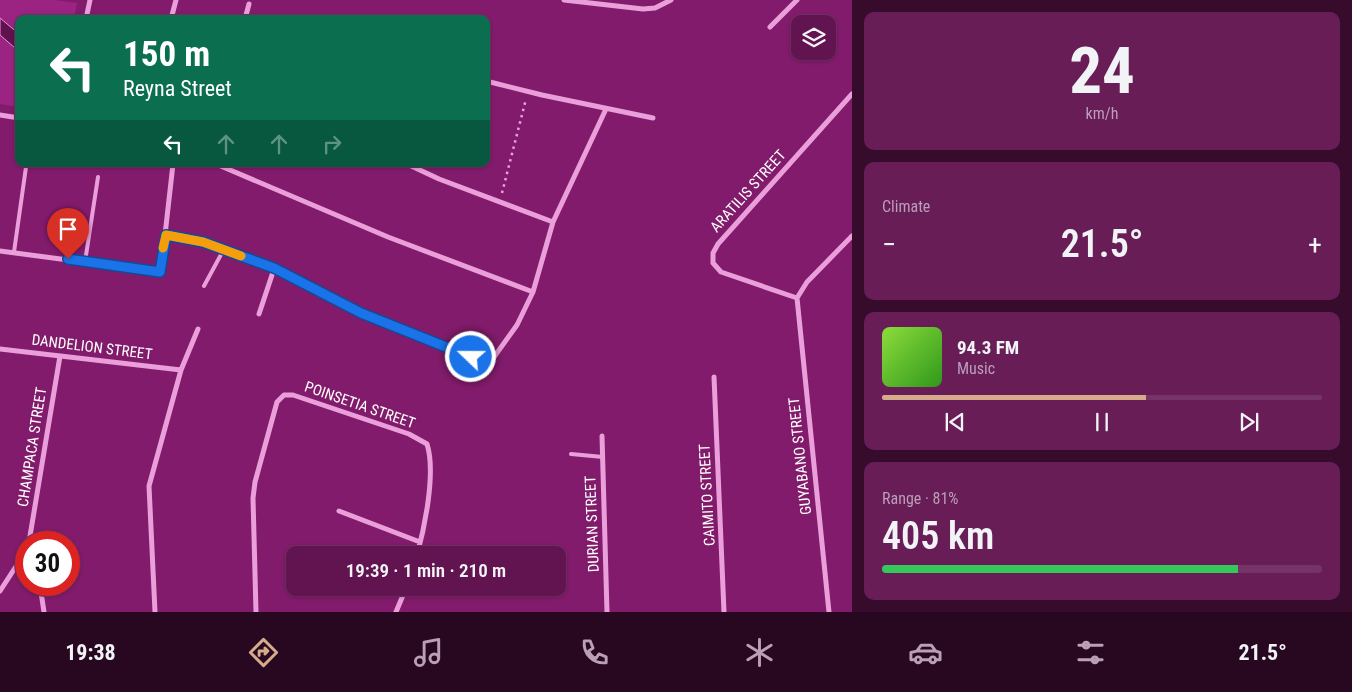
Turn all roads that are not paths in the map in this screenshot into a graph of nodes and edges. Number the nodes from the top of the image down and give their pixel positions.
1 (90, 0) edge
2 (176, 0) edge
3 (564, 0) edge
4 (671, 0) edge
5 (797, 0) edge
6 (577, 1) edge
7 (249, 4) dead end
8 (87, 15) edge
9 (172, 15) edge
10 (246, 15) edge
11 (770, 26) dead end
12 (490, 82) edge
13 (852, 94) edge
14 (606, 110) junction
15 (0, 115) edge
16 (15, 117) edge
17 (654, 118) dead end
18 (26, 167) edge
19 (172, 167) edge
20 (223, 167) edge
21 (413, 167) edge
22 (98, 177) dead end
23 (553, 222) junction
24 (166, 235) junction
25 (852, 236) edge
26 (224, 249) junction
27 (0, 251) edge
28 (14, 252) junction
29 (85, 262) junction
30 (274, 268) junction
31 (204, 286) dead end
32 (533, 292) junction
33 (796, 298) junction
34 (259, 314) dead end
35 (198, 329) dead end
36 (0, 349) edge
37 (60, 356) junction
38 (181, 370) junction
39 (714, 377) dead end
40 (602, 436) dead end
41 (571, 454) dead end
42 (603, 457) junction
43 (338, 511) dead end
44 (31, 531) edge
45 (420, 542) junction
46 (419, 546) edge
47 (15, 568) edge
48 (0, 592) edge
49 (42, 596) edge
50 (403, 596) edge
51 (44, 612) edge
52 (155, 612) edge
53 (256, 612) edge
54 (396, 612) edge
55 (607, 612) edge
56 (724, 612) edge
57 (829, 612) edge

1 - 8 street
2 - 9 street
3 - 6 street
4 - 6 street
5 - 11 street
7 - 10 street
12 - 14 street
13 - 33 street, ARATILIS STREET
14 - 17 street
14 - 23 street
15 - 16 street
18 - 28 lane
19 - 24 street
20 - 32 street
21 - 23 street
22 - 29 lane
23 - 32 street
24 - 26 street
24 - 29 street
25 - 33 street
26 - 30 street
26 - 31 lane
27 - 28 street
28 - 29 street
30 - 32 street
30 - 34 street
33 - 57 street, GUYABANO STREET
35 - 38 street
36 - 37 street, DANDELION STREET
37 - 38 street, DANDELION STREET
37 - 44 street, CHAMPACA STREET
38 - 52 street
39 - 56 street, CAIMITO STREET
40 - 42 street, DURIAN STREET
41 - 42 lane
42 - 55 street, DURIAN STREET
43 - 45 street
45 - 46 street
45 - 53 street, POINSETIA STREET
47 - 48 street
49 - 51 street
50 - 54 street

